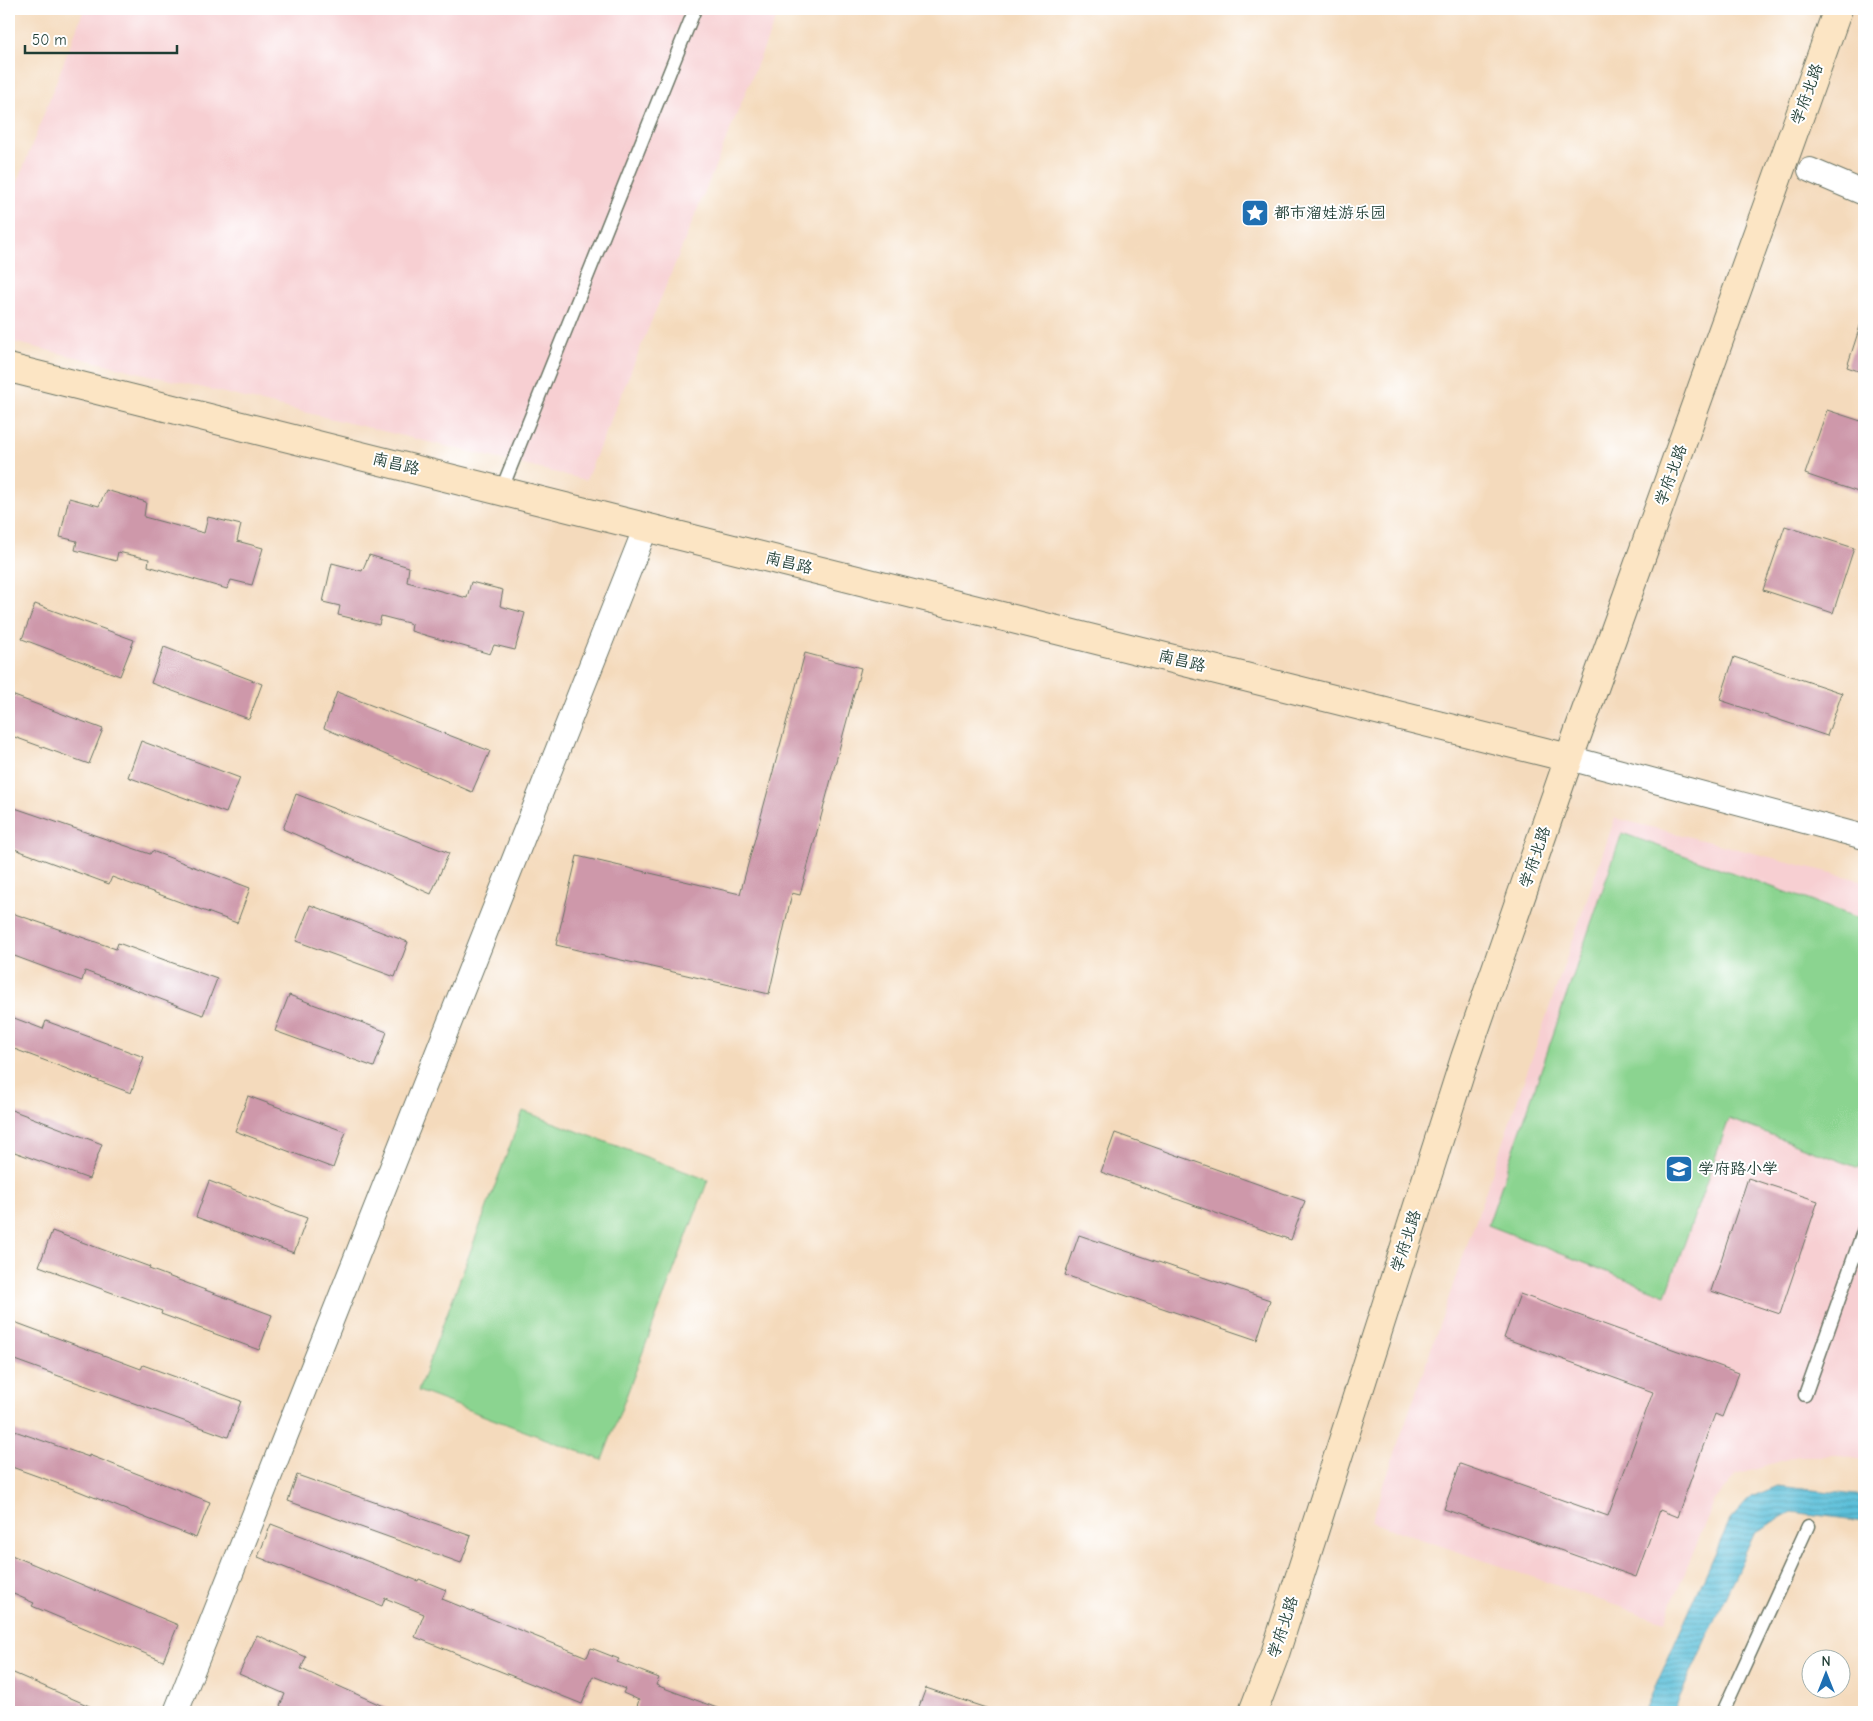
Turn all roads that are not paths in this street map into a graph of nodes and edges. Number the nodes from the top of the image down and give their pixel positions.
1 (695, 9) edge
2 (1838, 9) edge
3 (1810, 170) dead end
4 (1864, 193) edge
5 (9, 368) edge
6 (501, 491) junction
7 (646, 527) junction
8 (1569, 758) junction
9 (1864, 838) edge
10 (1864, 1229) edge
11 (1805, 1395) dead end
12 (1808, 1526) dead end
13 (176, 1712) edge
14 (1253, 1712) edge
15 (1723, 1712) edge

1 - 6 lane
2 - 8 street, 学府北路
3 - 4 street
5 - 6 street, 南昌路
6 - 7 street, 南昌路
7 - 8 street, 南昌路
7 - 13 street
8 - 9 street
8 - 14 street, 学府北路
10 - 11 lane
12 - 15 lane

